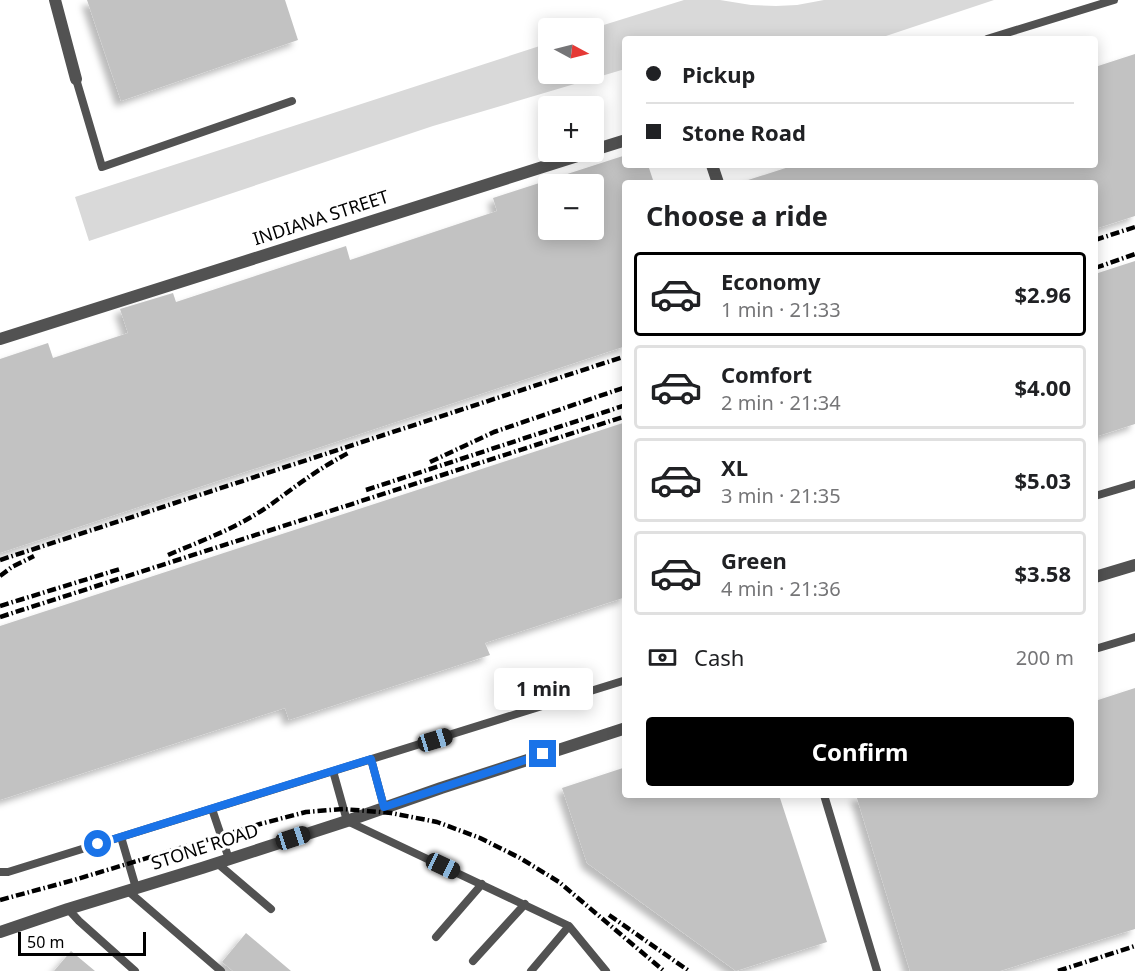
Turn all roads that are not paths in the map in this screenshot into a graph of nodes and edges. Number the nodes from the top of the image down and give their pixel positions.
1 (56, 0) edge
2 (1114, 0) edge
3 (997, 36) edge
4 (76, 79) joint
5 (292, 101) dead end
6 (622, 141) edge
7 (604, 147) edge
8 (557, 162) edge
9 (0, 339) edge
10 (1135, 484) edge
11 (1098, 495) edge
12 (1135, 564) edge
13 (1098, 576) edge
14 (1135, 637) edge
15 (1098, 647) edge
16 (622, 681) edge
17 (622, 729) edge
18 (371, 759) junction
19 (333, 771) junction
20 (825, 798) edge
21 (384, 807) junction
22 (212, 809) junction
23 (347, 821) junction
24 (121, 837) junction
25 (223, 861) junction
26 (0, 873) edge
27 (482, 884) junction
28 (132, 889) junction
29 (525, 904) junction
30 (68, 909) junction
31 (271, 909) dead end
32 (569, 926) junction
33 (0, 932) edge
34 (436, 937) dead end
35 (474, 961) dead end
36 (135, 971) edge
37 (221, 971) edge
38 (531, 971) edge
39 (606, 971) edge
40 (877, 971) edge

1 - 4 street
2 - 3 lane
4 - 5 lane
6 - 7 street, INDIANA STREET
8 - 9 street, INDIANA STREET
10 - 11 lane
12 - 13 street
14 - 15 lane
16 - 18 lane
17 - 21 street, STONE ROAD
18 - 19 lane
18 - 21 lane
19 - 22 lane
19 - 23 lane
20 - 40 lane
21 - 23 street, STONE ROAD
22 - 24 lane
22 - 25 lane
23 - 25 street, STONE ROAD
23 - 27 lane
24 - 26 lane
24 - 28 lane
25 - 28 street, STONE ROAD
25 - 31 lane
27 - 29 lane
27 - 34 lane
28 - 30 street, STONE ROAD
28 - 37 lane
29 - 32 lane
29 - 35 lane
30 - 33 street, STONE ROAD
30 - 36 lane
32 - 38 lane
32 - 39 lane

